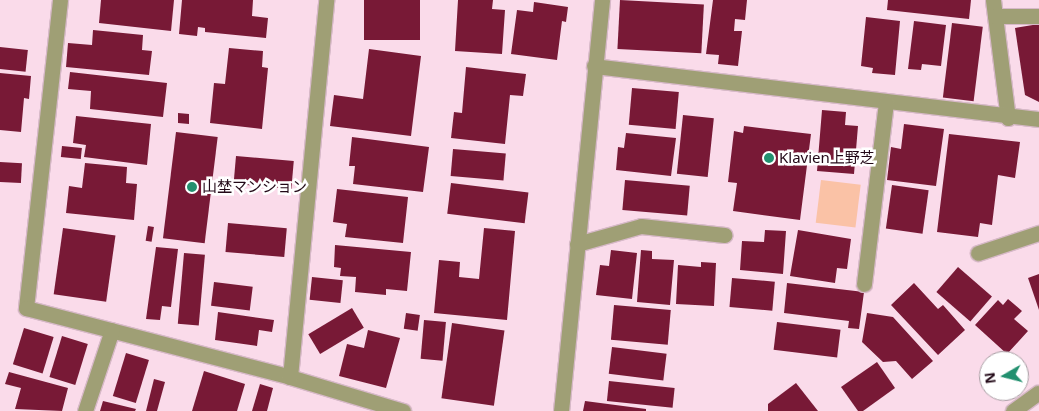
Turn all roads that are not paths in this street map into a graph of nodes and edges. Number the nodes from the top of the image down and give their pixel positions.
1 (60, 0) edge
2 (326, 0) edge
3 (602, 0) edge
4 (993, 0) edge
5 (995, 16) junction
6 (1039, 16) edge
7 (594, 66) junction
8 (886, 102) junction
9 (1008, 118) junction
10 (1038, 123) edge
11 (1039, 233) edge
12 (725, 235) dead end
13 (577, 244) junction
14 (978, 254) dead end
15 (864, 284) dead end
16 (112, 330) junction
17 (290, 377) junction
18 (1038, 393) edge
19 (85, 411) edge
20 (403, 411) edge
21 (562, 411) edge
22 (1013, 411) edge

1 - 16 street
2 - 17 street
3 - 7 street
4 - 5 street
5 - 6 street
5 - 9 street
7 - 8 street
7 - 13 street
8 - 9 street
8 - 15 street
9 - 10 street
11 - 14 street
12 - 13 street
13 - 21 street
16 - 17 street
16 - 19 street
17 - 20 street
18 - 22 street

